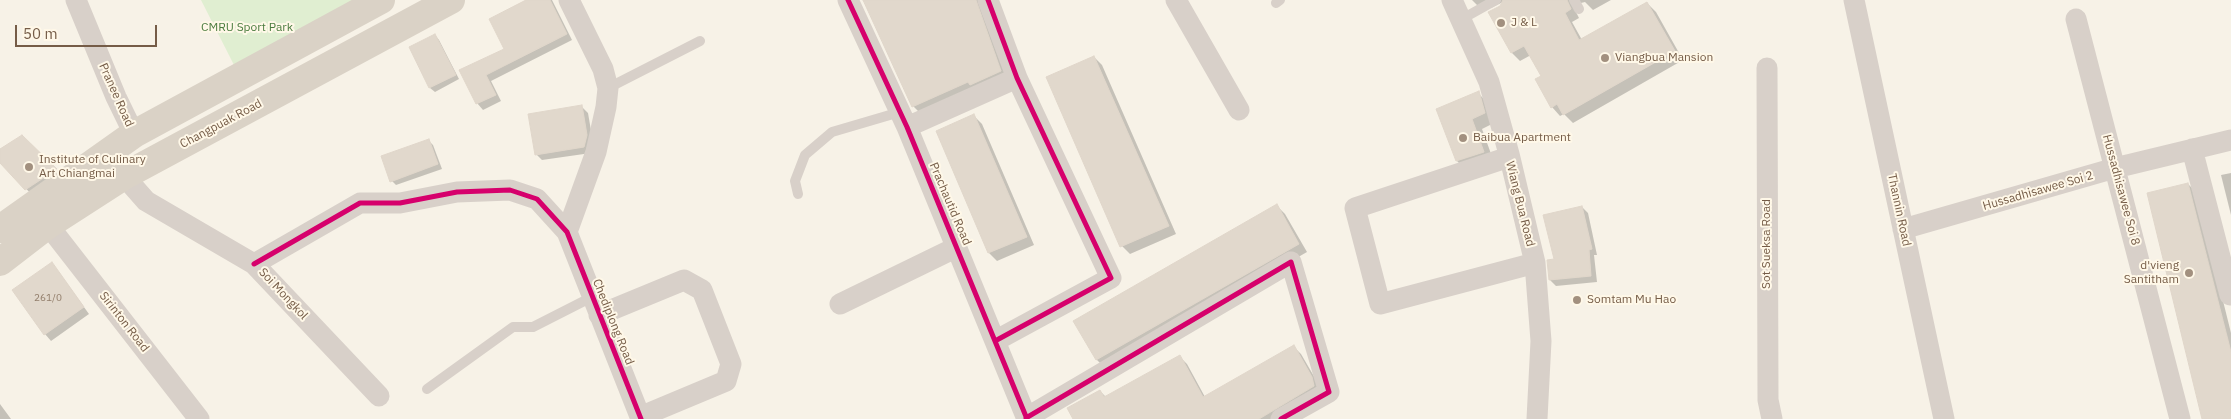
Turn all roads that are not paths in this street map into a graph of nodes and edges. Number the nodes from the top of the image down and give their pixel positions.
1 (76, 0) edge
2 (381, 0) edge
3 (451, 0) edge
4 (569, 0) edge
5 (848, 0) edge
6 (988, 0) edge
7 (1176, 0) edge
8 (1452, 0) edge
9 (1496, 0) edge
10 (1854, 0) edge
11 (1462, 19) junction
12 (2076, 19) dead end
13 (700, 41) dead end
14 (1767, 68) dead end
15 (1016, 78) junction
16 (608, 88) junction
17 (1239, 110) dead end
18 (903, 120) junction
19 (134, 134) junction
20 (2231, 140) edge
21 (2192, 150) junction
22 (1509, 157) junction
23 (2115, 168) junction
24 (124, 176) junction
25 (798, 194) dead end
26 (48, 225) junction
27 (0, 229) edge
28 (1903, 229) junction
29 (567, 232) junction
30 (957, 247) junction
31 (0, 262) edge
32 (1534, 263) junction
33 (254, 264) junction
34 (2230, 295) dead end
35 (840, 304) dead end
36 (596, 306) junction
37 (995, 341) junction
38 (427, 389) dead end
39 (379, 396) dead end
40 (640, 418) edge
41 (1026, 418) edge
42 (199, 419) edge
43 (1281, 419) edge
44 (1537, 419) edge
45 (1772, 419) edge
46 (1944, 419) edge
47 (2180, 419) edge

1 - 19 street, Pranee Road
2 - 19 main road
3 - 24 main road, Changpuak Road
4 - 16 street
5 - 18 street, Prachautid Road
6 - 15 street
7 - 17 street
8 - 11 street, Wiang Bua Road
9 - 11 lane
10 - 28 street, Thannin Road
11 - 22 street, Wiang Bua Road
12 - 23 street, Hussadhisawee Soi 8
13 - 16 lane
14 - 45 street, Sot Sueksa Road
15 - 18 street
15 - 37 street
16 - 29 street
18 - 25 lane
18 - 30 street, Prachautid Road
19 - 27 main road
20 - 21 street, Hussadhisawee Soi 2
21 - 23 street, Hussadhisawee Soi 2
21 - 34 street
22 - 32 street, Wiang Bua Road
22 - 32 street
23 - 28 street, Hussadhisawee Soi 2
23 - 47 street, Hussadhisawee Soi 8
24 - 26 main road, Changpuak Road
24 - 33 street, Soi Mongkol
26 - 31 main road, Changpuak Road
26 - 42 street, Sirinton Road
28 - 46 street, Thannin Road
29 - 33 street
29 - 36 street, Chediplong Road
30 - 35 street
30 - 37 street, Prachautid Road
32 - 44 street, Wiang Bua Road
33 - 39 street, Soi Mongkol
36 - 38 lane
36 - 40 street, Chediplong Road
36 - 40 street
37 - 41 street, Prachautid Road
41 - 43 street

